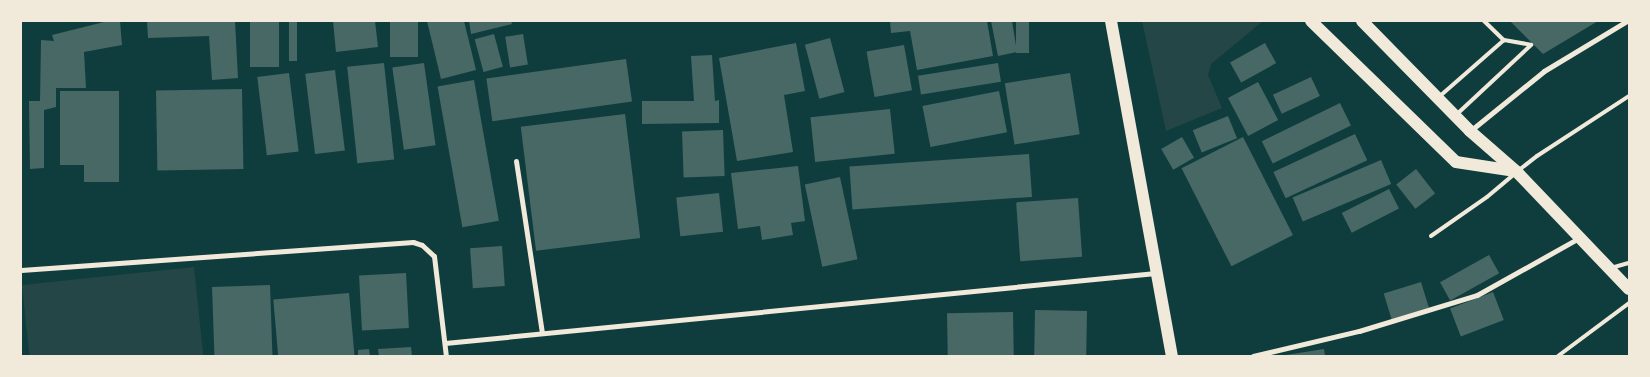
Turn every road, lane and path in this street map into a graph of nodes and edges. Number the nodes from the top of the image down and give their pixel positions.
1 (1311, 21) edge
2 (1362, 21) edge
3 (1484, 21) edge
4 (1627, 21) edge
5 (1112, 24) edge
6 (1504, 40) junction
7 (1629, 96) edge
8 (1438, 98) junction
9 (1456, 116) junction
10 (1470, 131) junction
11 (516, 161) dead end
12 (1517, 172) junction
13 (1431, 236) dead end
14 (1580, 238) junction
15 (1629, 263) edge
16 (1609, 268) junction
17 (21, 270) edge
18 (1156, 273) junction
19 (1629, 289) edge
20 (1629, 303) edge
21 (542, 333) junction
22 (445, 343) junction
23 (446, 356) edge
24 (1172, 356) edge
25 (1253, 356) edge
26 (1558, 356) edge

1 - 12 main road
2 - 8 main road
3 - 6 lane
4 - 10 street
5 - 18 main road
6 - 8 lane
6 - 9 lane
7 - 12 lane
8 - 9 main road
9 - 10 main road
10 - 12 main road
11 - 21 street
12 - 13 lane
12 - 14 main road
14 - 16 main road
14 - 25 street
15 - 16 lane
16 - 19 main road
17 - 22 street
18 - 21 street
18 - 24 main road
20 - 26 lane
21 - 22 street
22 - 23 street

